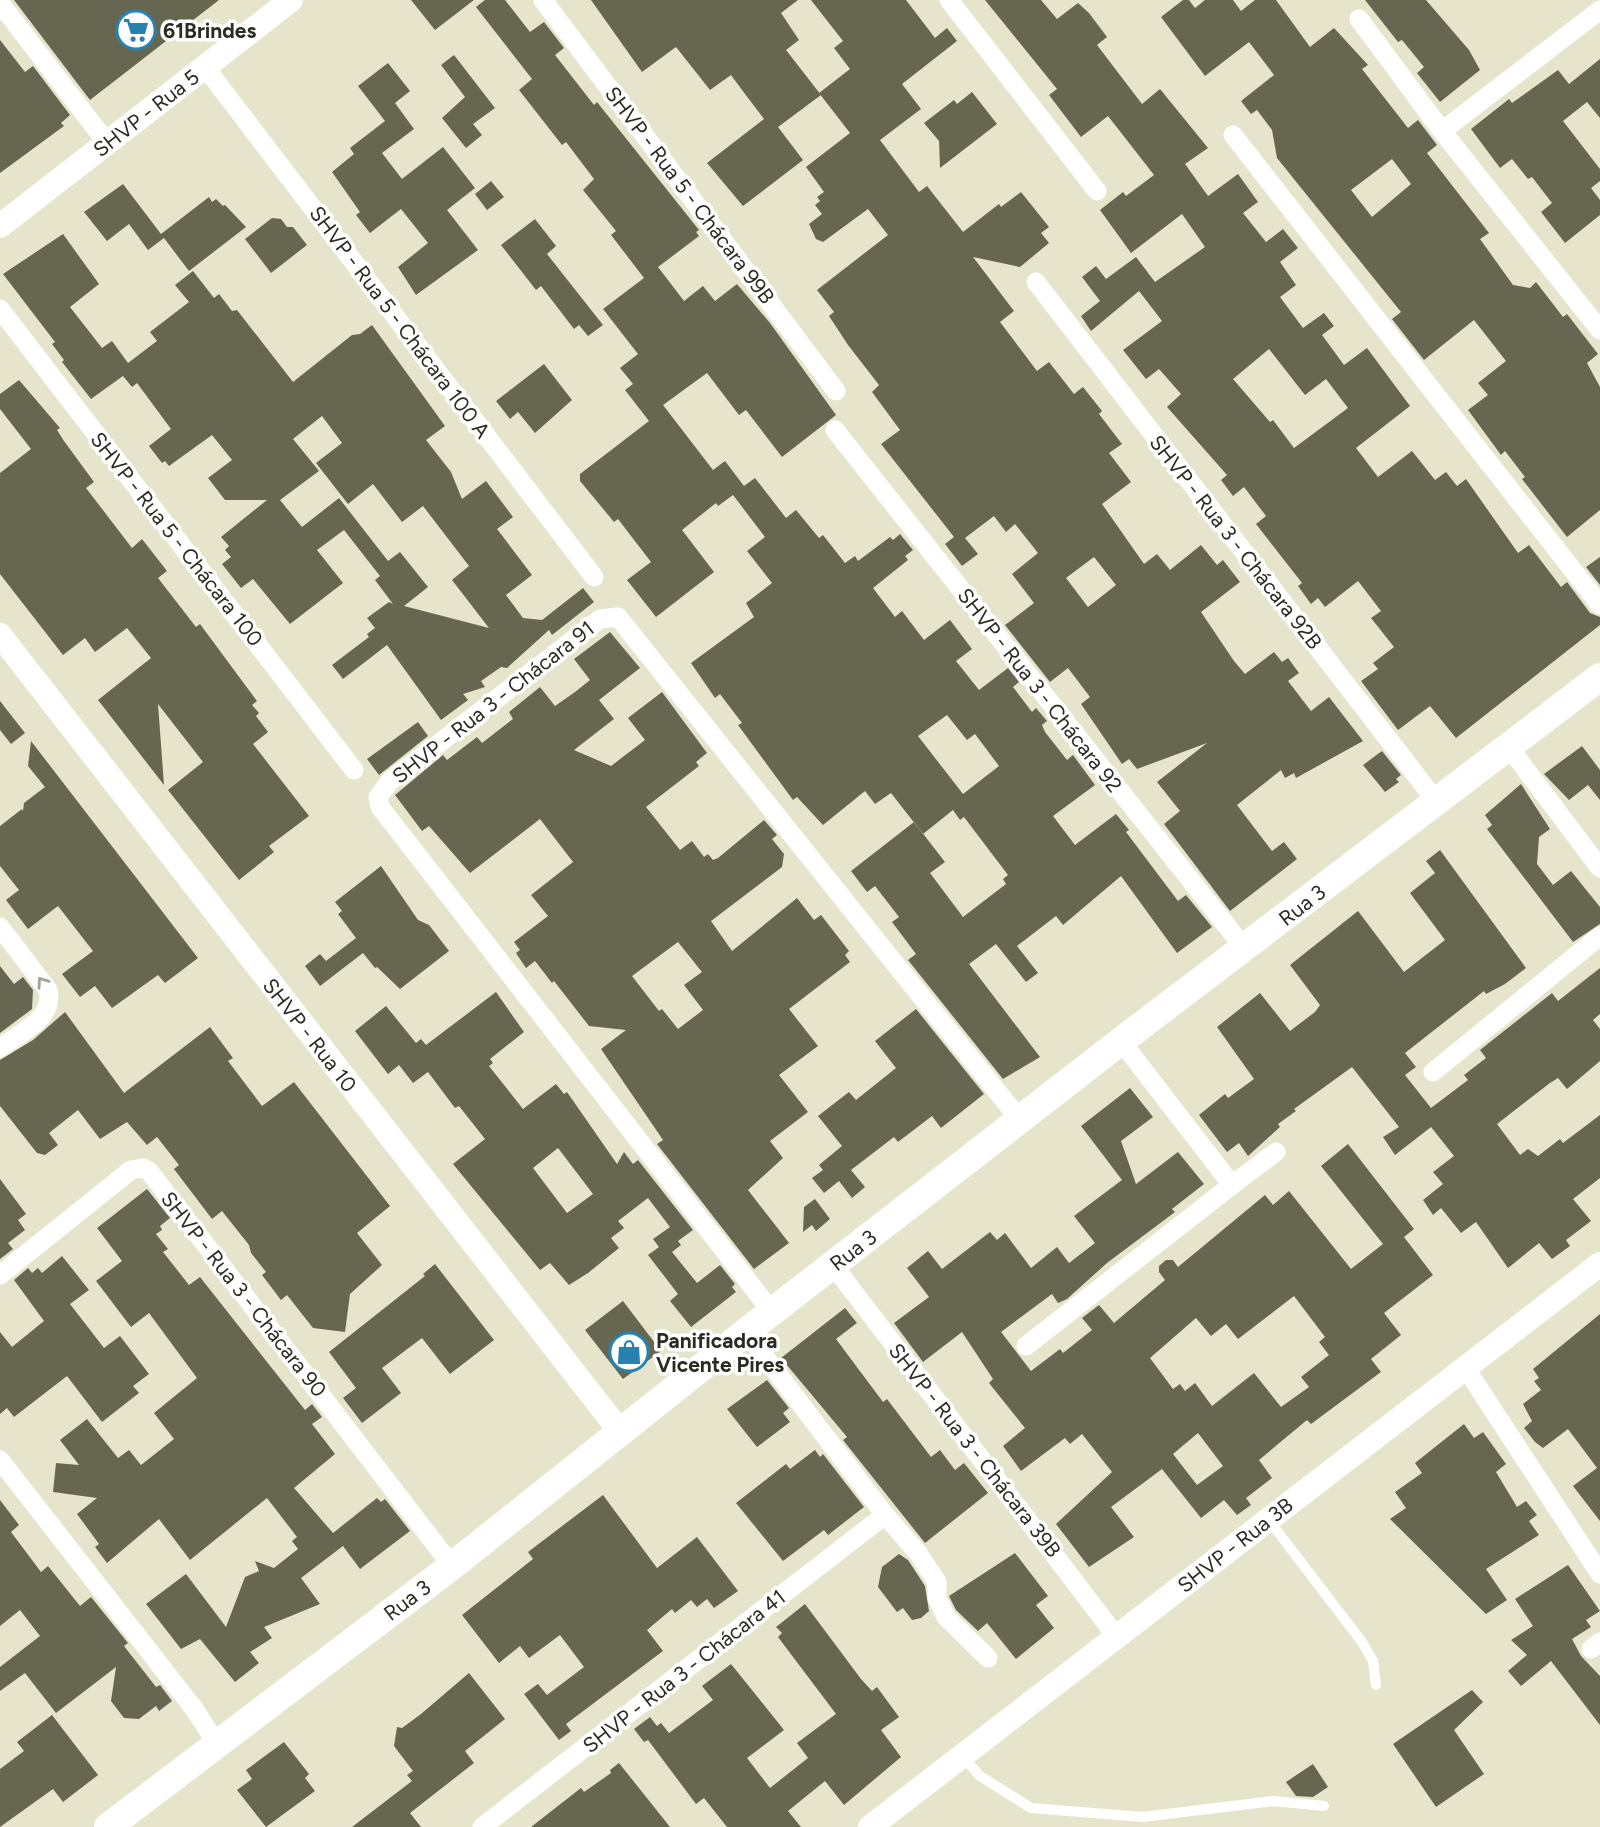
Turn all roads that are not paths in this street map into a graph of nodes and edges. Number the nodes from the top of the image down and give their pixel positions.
1 (292, 0) edge
2 (543, 0) edge
3 (950, 0) edge
4 (0, 2) edge
5 (1600, 10) edge
6 (1359, 19) dead end
7 (205, 67) junction
8 (1443, 131) junction
9 (1233, 135) dead end
10 (107, 143) junction
11 (1097, 191) dead end
12 (0, 226) edge
13 (1036, 282) dead end
14 (0, 309) edge
15 (1600, 330) edge
16 (836, 391) dead end
17 (835, 430) dead end
18 (594, 576) dead end
19 (1600, 606) edge
20 (0, 635) edge
21 (1600, 677) edge
22 (1508, 746) junction
23 (354, 770) dead end
24 (1436, 801) junction
25 (1600, 868) edge
26 (0, 927) edge
27 (1600, 936) edge
28 (1245, 950) junction
29 (1121, 1041) junction
30 (0, 1048) edge
31 (1433, 1072) dead end
32 (1020, 1120) junction
33 (1276, 1152) dead end
34 (1231, 1185) junction
35 (1600, 1264) edge
36 (833, 1265) junction
37 (0, 1275) edge
38 (772, 1312) junction
39 (746, 1332) junction
40 (1026, 1346) dead end
41 (1465, 1367) junction
42 (622, 1434) junction
43 (0, 1460) edge
44 (885, 1515) junction
45 (1268, 1519) junction
46 (452, 1566) junction
47 (1600, 1574) edge
48 (1116, 1636) junction
49 (988, 1658) dead end
50 (1376, 1685) dead end
51 (216, 1743) junction
52 (962, 1756) junction
53 (1324, 1806) dead end
54 (108, 1827) edge
55 (482, 1827) edge
56 (870, 1827) edge

1 - 7 street, SHVP - Rua 5
2 - 16 street, SHVP - Rua 5 - Chácara 99B
3 - 11 street
4 - 10 street
5 - 8 street
6 - 8 street
7 - 10 street, SHVP - Rua 5
7 - 18 street, SHVP - Rua 5 - Chácara 100 A
8 - 15 street
9 - 19 street
10 - 12 street, SHVP - Rua 5
13 - 24 street, SHVP - Rua 3 - Chácara 92B
14 - 23 street, SHVP - Rua 5 - Chácara 100
17 - 28 street, SHVP - Rua 3 - Chácara 92
20 - 42 street, SHVP - Rua 10
21 - 22 main road, Rua 3
22 - 24 main road, Rua 3
22 - 25 street
24 - 28 main road, Rua 3
30 -> 26 street
27 - 31 street
28 - 29 main road, Rua 3
29 - 32 main road, Rua 3
29 - 34 street
32 - 36 main road, Rua 3
32 - 38 street, SHVP - Rua 3 - Chácara 91
33 - 34 street
34 - 40 street
35 - 41 street, SHVP - Rua 3B
36 - 38 main road, Rua 3
36 - 48 street, SHVP - Rua 3 - Chácara 39B
37 - 46 street, SHVP - Rua 3 - Chácara 90
38 - 39 main road, Rua 3
39 - 42 main road, Rua 3
39 - 44 street
41 - 45 street, SHVP - Rua 3B
41 - 47 street
42 - 46 main road, Rua 3
43 - 51 street
44 - 49 street
44 - 55 street, SHVP - Rua 3 - Chácara 41
45 - 48 street, SHVP - Rua 3B
45 - 50 lane
46 - 51 main road, Rua 3
48 - 52 street, SHVP - Rua 3B
51 - 54 main road, Rua 3
52 - 53 lane
52 - 56 street, SHVP - Rua 3B

